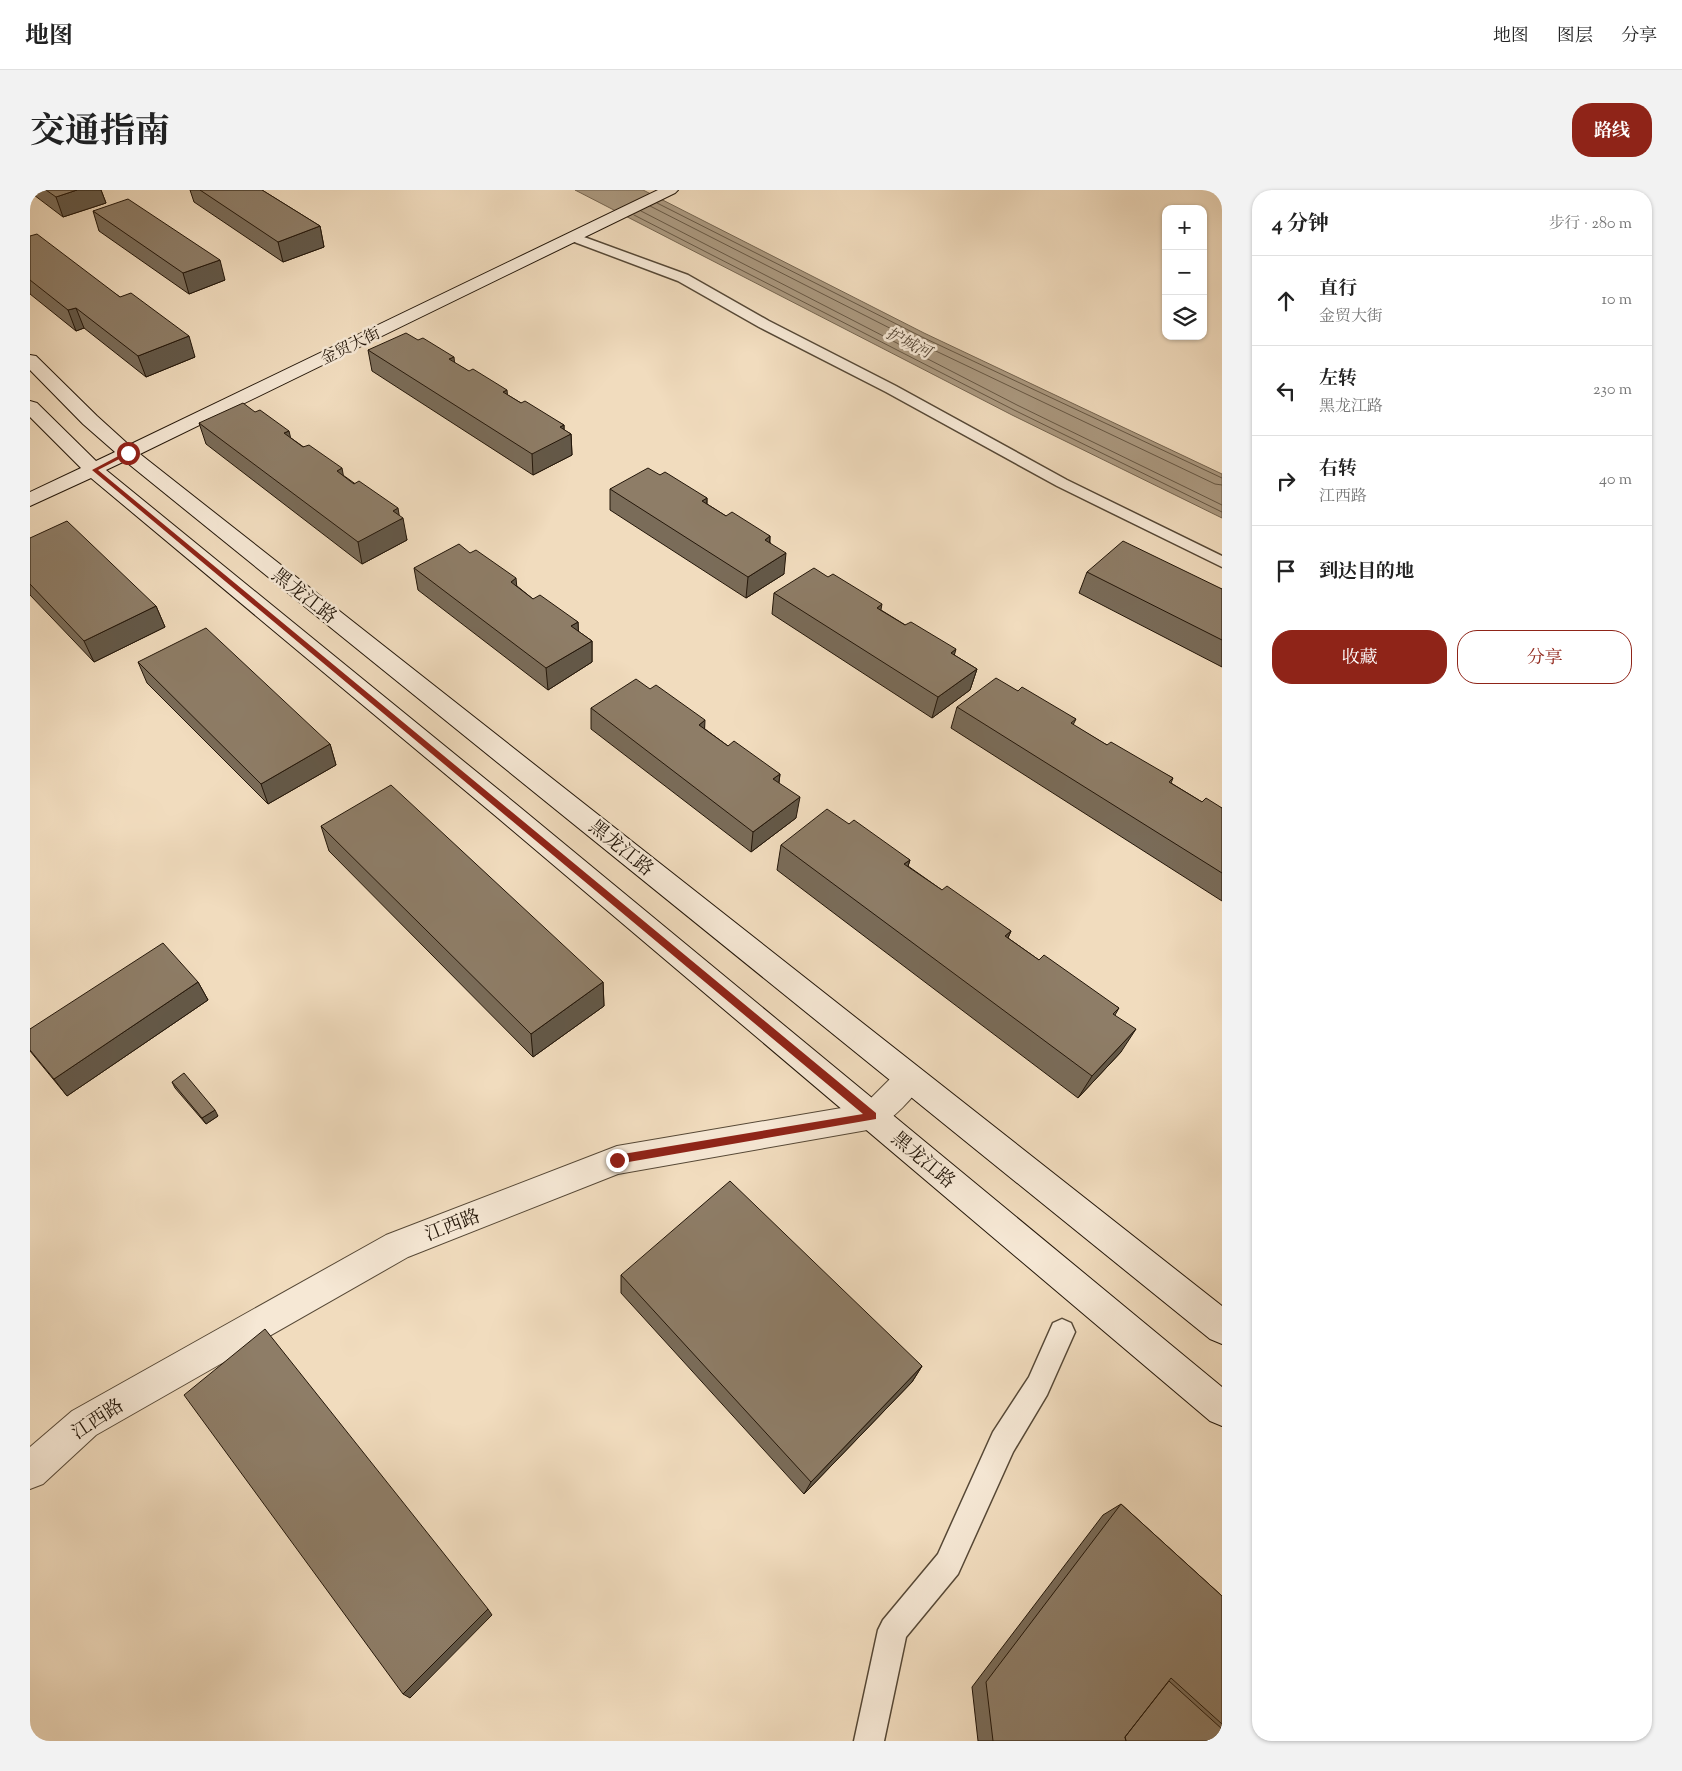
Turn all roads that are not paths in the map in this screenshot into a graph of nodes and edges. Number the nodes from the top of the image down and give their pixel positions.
1 (670, 190) edge
2 (573, 237) junction
3 (30, 360) edge
4 (30, 407) edge
5 (128, 453) junction
6 (94, 470) junction
7 (30, 500) edge
8 (1222, 562) edge
9 (910, 1078) junction
10 (873, 1116) junction
11 (1222, 1327) edge
12 (1062, 1332) dead end
13 (1222, 1409) edge
14 (30, 1471) edge
15 (869, 1741) edge

1 - 2 main road, 金贸大街
2 - 5 main road, 金贸大街
2 - 8 lane
3 - 5 main road, 黑龙江路
4 - 6 main road, 黑龙江路
5 - 6 main road, 金贸大街
5 - 9 main road, 黑龙江路
6 - 7 main road, 金贸大街
6 - 10 main road, 黑龙江路
9 - 10 main road
9 - 11 main road, 黑龙江路
10 - 13 main road, 黑龙江路
10 - 14 main road, 江西路
12 - 15 lane

